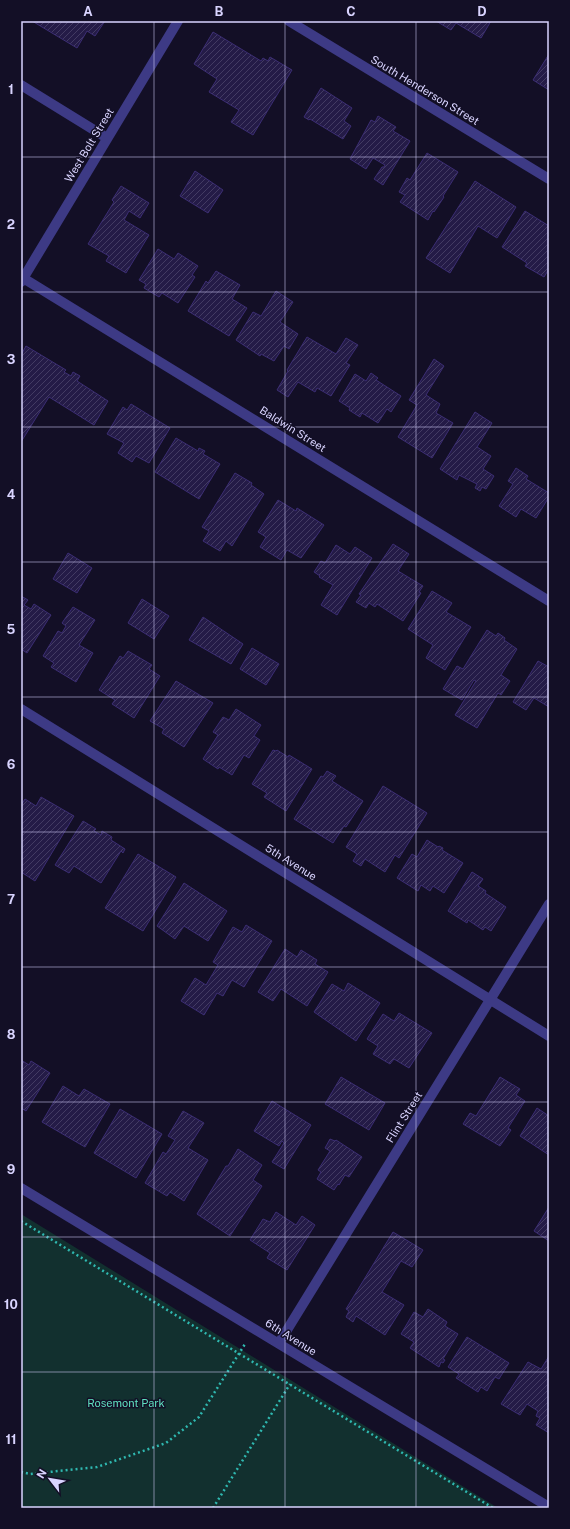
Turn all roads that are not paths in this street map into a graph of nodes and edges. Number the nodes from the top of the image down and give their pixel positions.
1 (178, 21) edge
2 (289, 21) edge
3 (21, 85) edge
4 (107, 138) junction
5 (549, 179) edge
6 (22, 280) edge
7 (549, 601) edge
8 (21, 709) edge
9 (549, 904) edge
10 (490, 1000) junction
11 (549, 1036) edge
12 (21, 1188) edge
13 (279, 1344) junction
14 (549, 1507) edge

1 - 4 street, West Bolt Street
2 - 5 street, South Henderson Street
3 - 4 street
4 - 6 street, West Bolt Street
6 - 7 street, Baldwin Street
8 - 10 street, 5th Avenue
9 - 10 street, Flint Street
10 - 11 street, 5th Avenue
10 - 13 street, Flint Street
12 - 13 street, 6th Avenue
13 - 14 street, 6th Avenue

